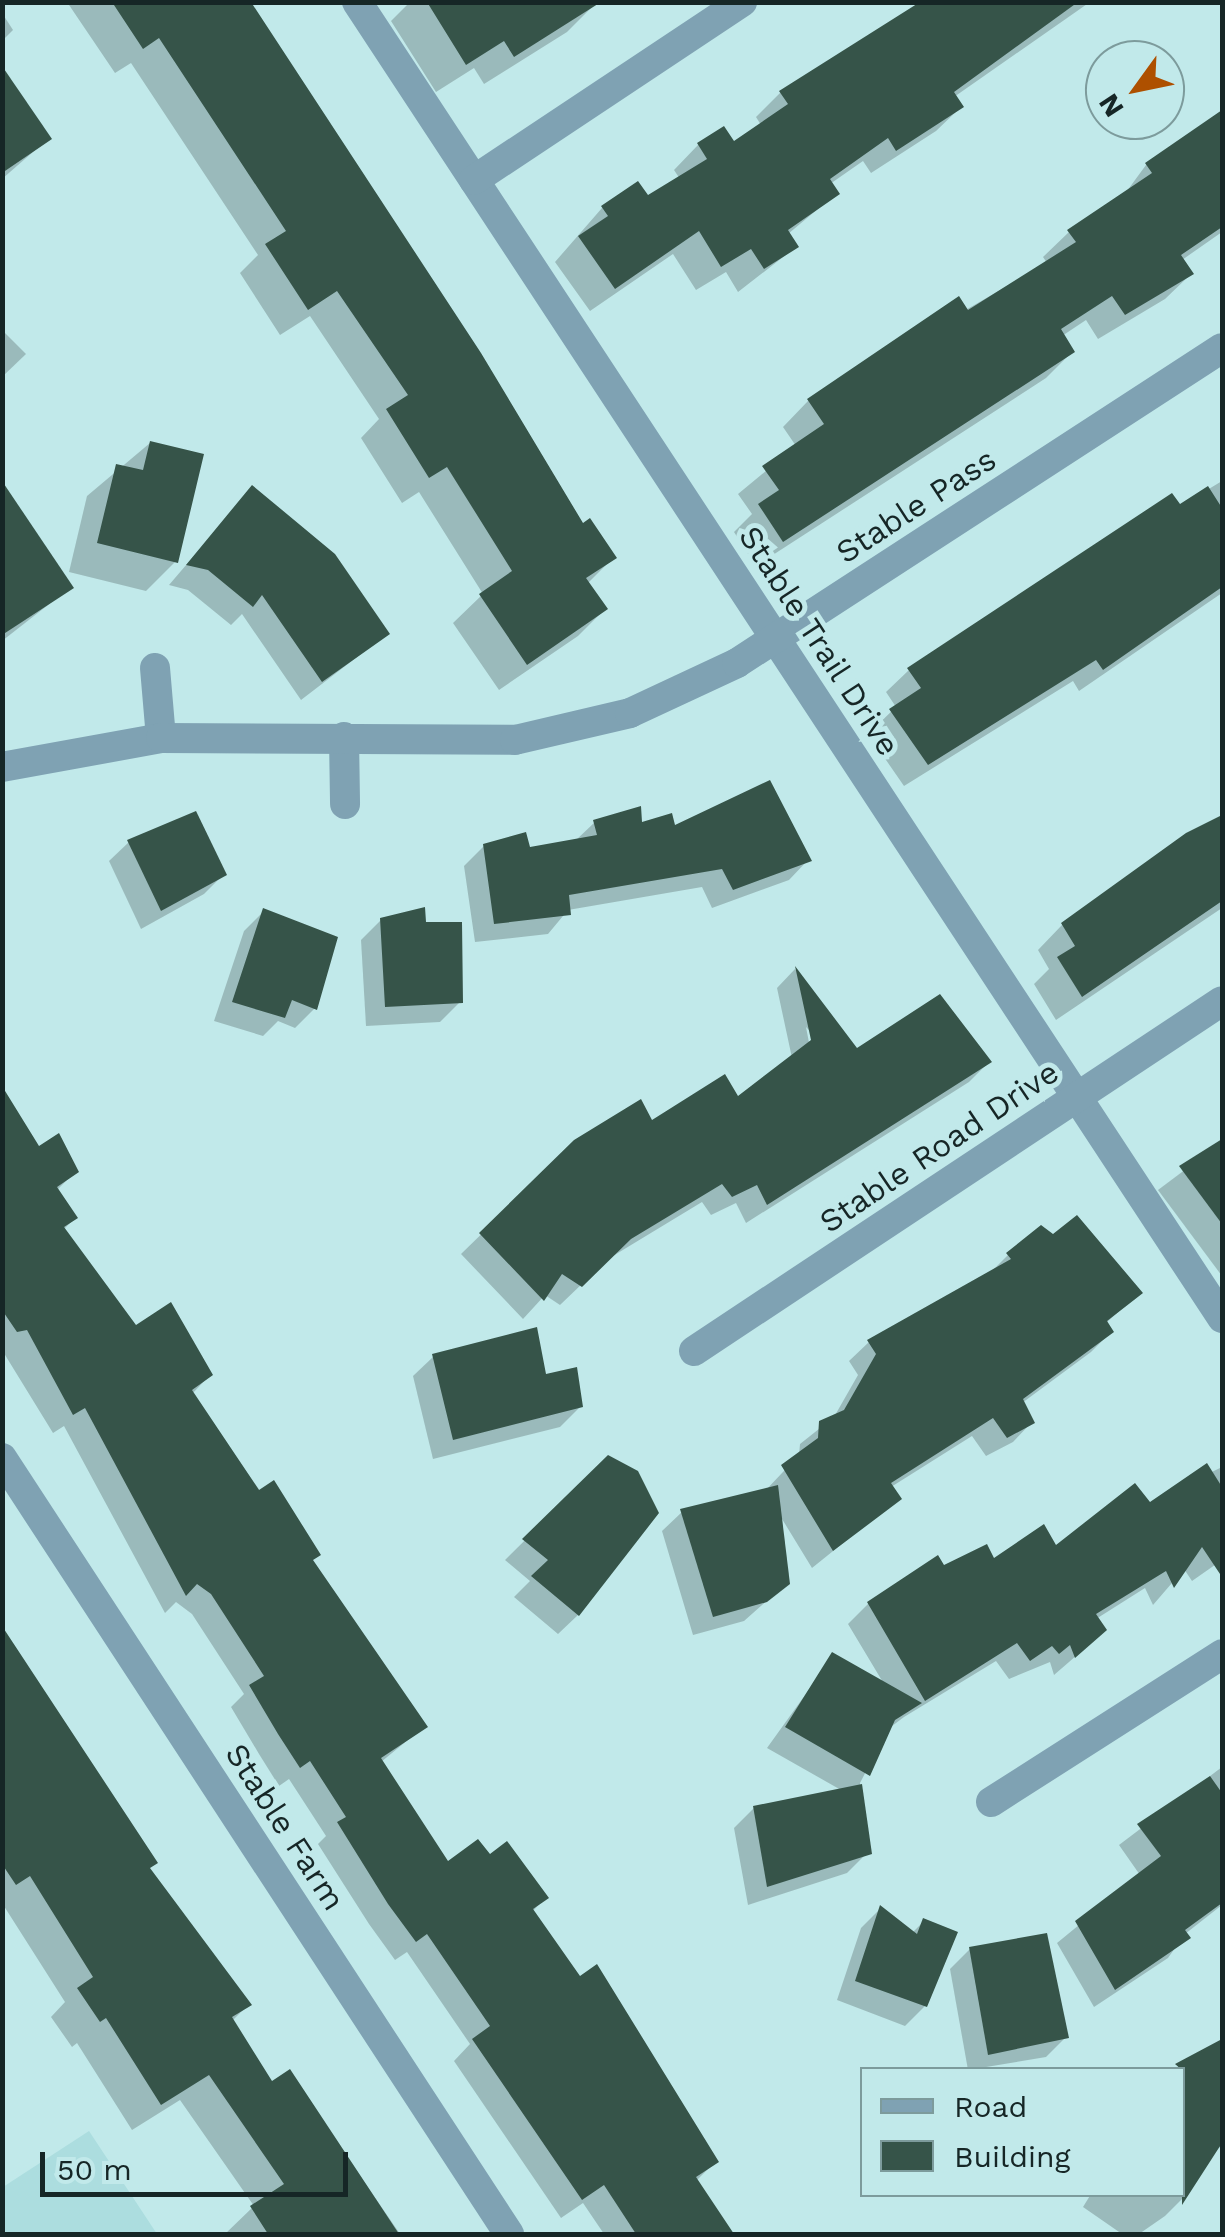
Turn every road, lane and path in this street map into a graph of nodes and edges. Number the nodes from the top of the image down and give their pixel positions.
1 (357, 2) edge
2 (742, 2) edge
3 (474, 180) junction
4 (1222, 348) edge
5 (776, 639) junction
6 (155, 668) dead end
7 (344, 737) junction
8 (161, 738) junction
9 (2, 766) edge
10 (345, 804) dead end
11 (1222, 1002) edge
12 (1077, 1097) junction
13 (1222, 1318) edge
14 (694, 1351) dead end
15 (2, 1458) edge
16 (1222, 1654) edge
17 (991, 1802) dead end
18 (509, 2234) edge

1 - 3 street, Stable Trail Drive
2 - 3 street
3 - 5 street, Stable Trail Drive
4 - 5 street, Stable Pass
5 - 7 street, Stable Pass
5 - 12 street, Stable Trail Drive
6 - 8 street
7 - 8 street, Stable Pass
7 - 10 street
8 - 9 street, Stable Pass
11 - 12 street, Stable Road Drive
12 - 13 street, Stable Trail Drive
12 - 14 street, Stable Road Drive
15 - 18 street, Stable Farm
16 - 17 street

